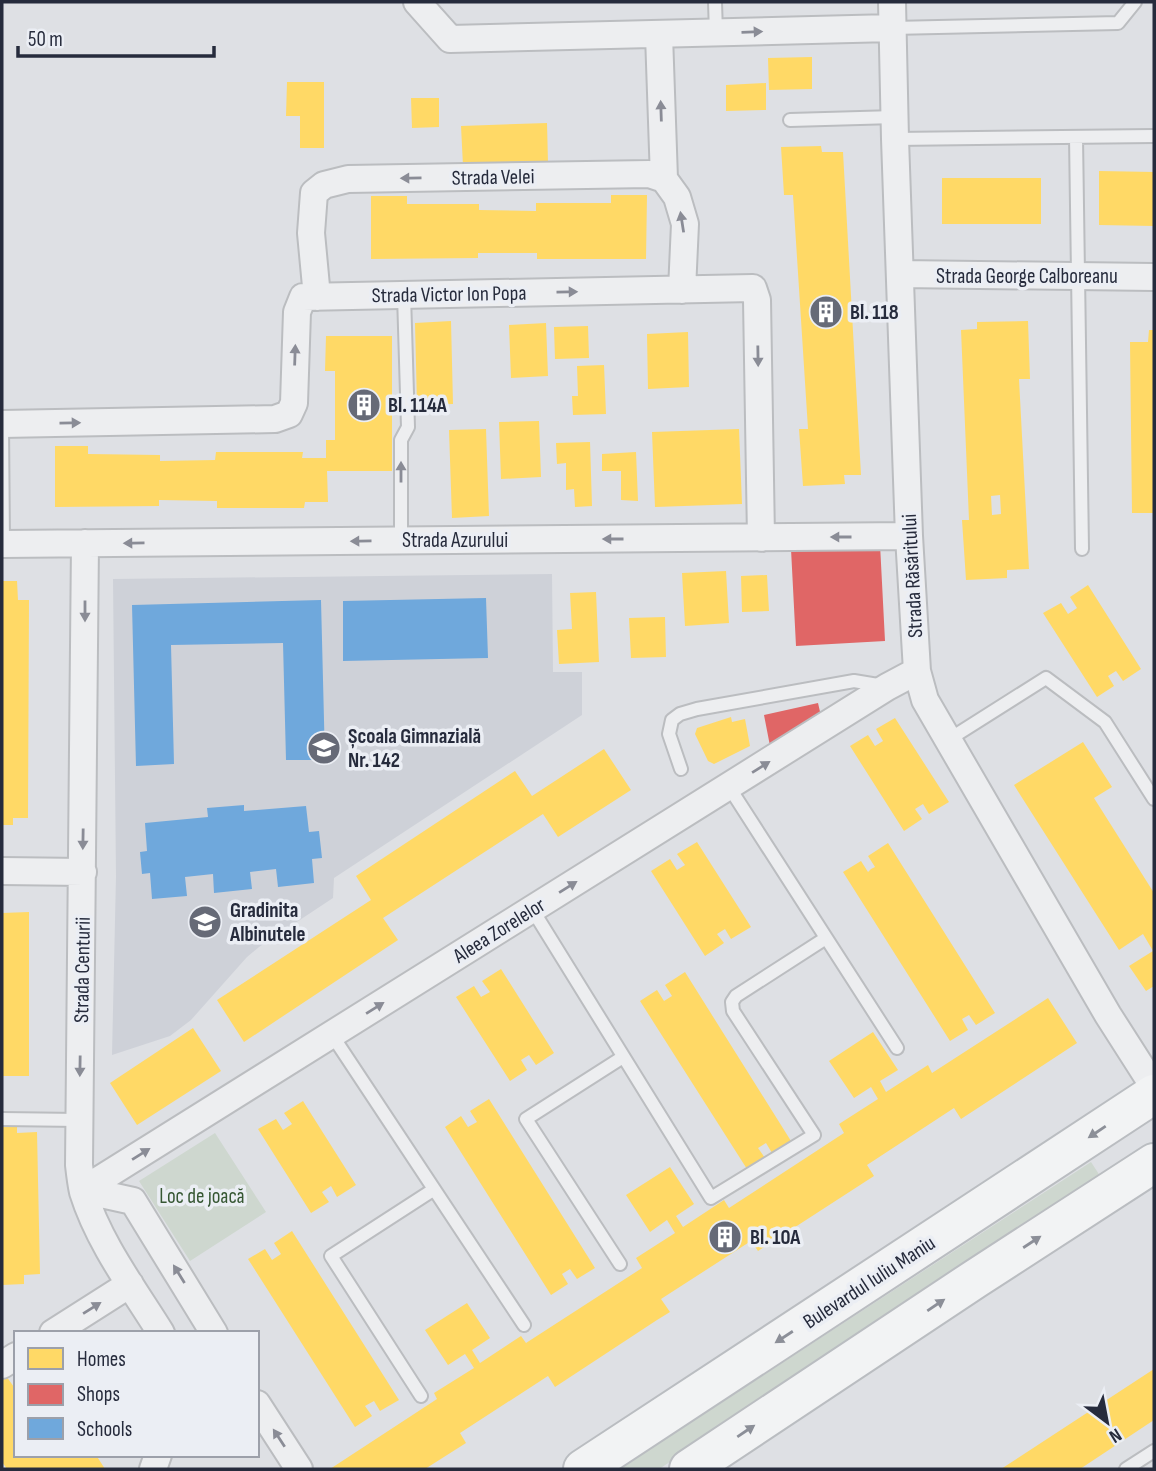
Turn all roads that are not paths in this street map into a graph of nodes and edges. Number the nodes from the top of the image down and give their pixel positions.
1 (417, 2) edge
2 (715, 2) edge
3 (892, 2) edge
4 (1135, 2) edge
5 (892, 28) junction
6 (716, 33) junction
7 (659, 35) junction
8 (790, 120) dead end
9 (895, 128) junction
10 (1076, 136) junction
11 (1154, 136) edge
12 (664, 179) junction
13 (901, 274) junction
14 (1078, 276) junction
15 (1154, 276) edge
16 (682, 290) junction
17 (404, 295) junction
18 (317, 297) junction
19 (2, 424) edge
20 (909, 536) junction
21 (761, 538) junction
22 (401, 541) junction
23 (85, 543) junction
24 (2, 544) edge
25 (1082, 549) dead end
26 (917, 671) junction
27 (887, 687) junction
28 (948, 740) junction
29 (681, 769) dead end
30 (729, 787) junction
31 (1154, 799) edge
32 (2, 871) edge
33 (83, 872) junction
34 (532, 909) junction
35 (827, 938) junction
36 (332, 1035) junction
37 (897, 1048) dead end
38 (623, 1056) junction
39 (1154, 1087) edge
40 (1154, 1094) edge
41 (2, 1119) edge
42 (79, 1120) junction
43 (1154, 1163) edge
44 (433, 1190) junction
45 (83, 1191) junction
46 (620, 1264) dead end
47 (130, 1284) junction
48 (524, 1325) dead end
49 (56, 1331) edge
50 (160, 1331) edge
51 (213, 1331) edge
52 (421, 1396) dead end
53 (259, 1408) edge
54 (1154, 1451) edge
55 (299, 1469) edge
56 (583, 1469) edge
57 (690, 1469) edge
58 (1126, 1469) edge

1 - 7 street
2 - 6 lane
3 - 5 street, Strada Răsăritului
4 - 5 lane
6 -> 5 street
5 - 9 street, Strada Răsăritului
6 - 7 street
12 -> 7 street
8 - 9 lane
9 - 10 lane
9 - 13 street, Strada Răsăritului
10 - 11 lane
10 - 14 lane
16 -> 12 street
12 -> 18 street, Strada Velei
13 - 14 street, Strada George Calboreanu
13 - 20 street, Strada Răsăritului
14 - 15 street, Strada George Calboreanu
14 - 25 lane
17 -> 16 street, Strada Victor Ion Popa
16 -> 21 street, Strada Victor Ion Popa
17 - 18 street, Strada Victor Ion Popa
22 -> 17 lane
19 -> 18 street
19 - 24 lane
20 -> 21 street, Strada Azurului
20 - 26 street, Strada Răsăritului
21 -> 22 street, Strada Azurului
22 -> 23 street, Strada Azurului
23 - 24 street, Strada Azurului
23 -> 33 street, Strada Centurii
26 - 27 street, Aleea Zorelelor
26 - 28 street, Strada Răsăritului
27 - 29 lane
30 -> 27 street, Aleea Zorelelor
28 - 31 lane
28 - 39 street, Strada Răsăritului
34 -> 30 street, Aleea Zorelelor
30 - 35 lane
32 - 33 street
33 -> 42 street, Strada Centurii
36 -> 34 street, Aleea Zorelelor
34 - 38 lane
35 - 37 lane
35 - 38 lane
36 - 44 lane
45 -> 36 street, Aleea Zorelelor
38 - 46 lane
40 -> 56 main road, Bulevardul Iuliu Maniu
41 - 42 lane
42 - 45 street, Strada Centurii
57 -> 43 main road
44 - 48 lane
44 - 52 lane
45 - 47 street, Strada Centurii
51 -> 45 street
49 -> 47 street
47 - 50 street, Strada Centurii
55 -> 53 street
54 - 58 lane

